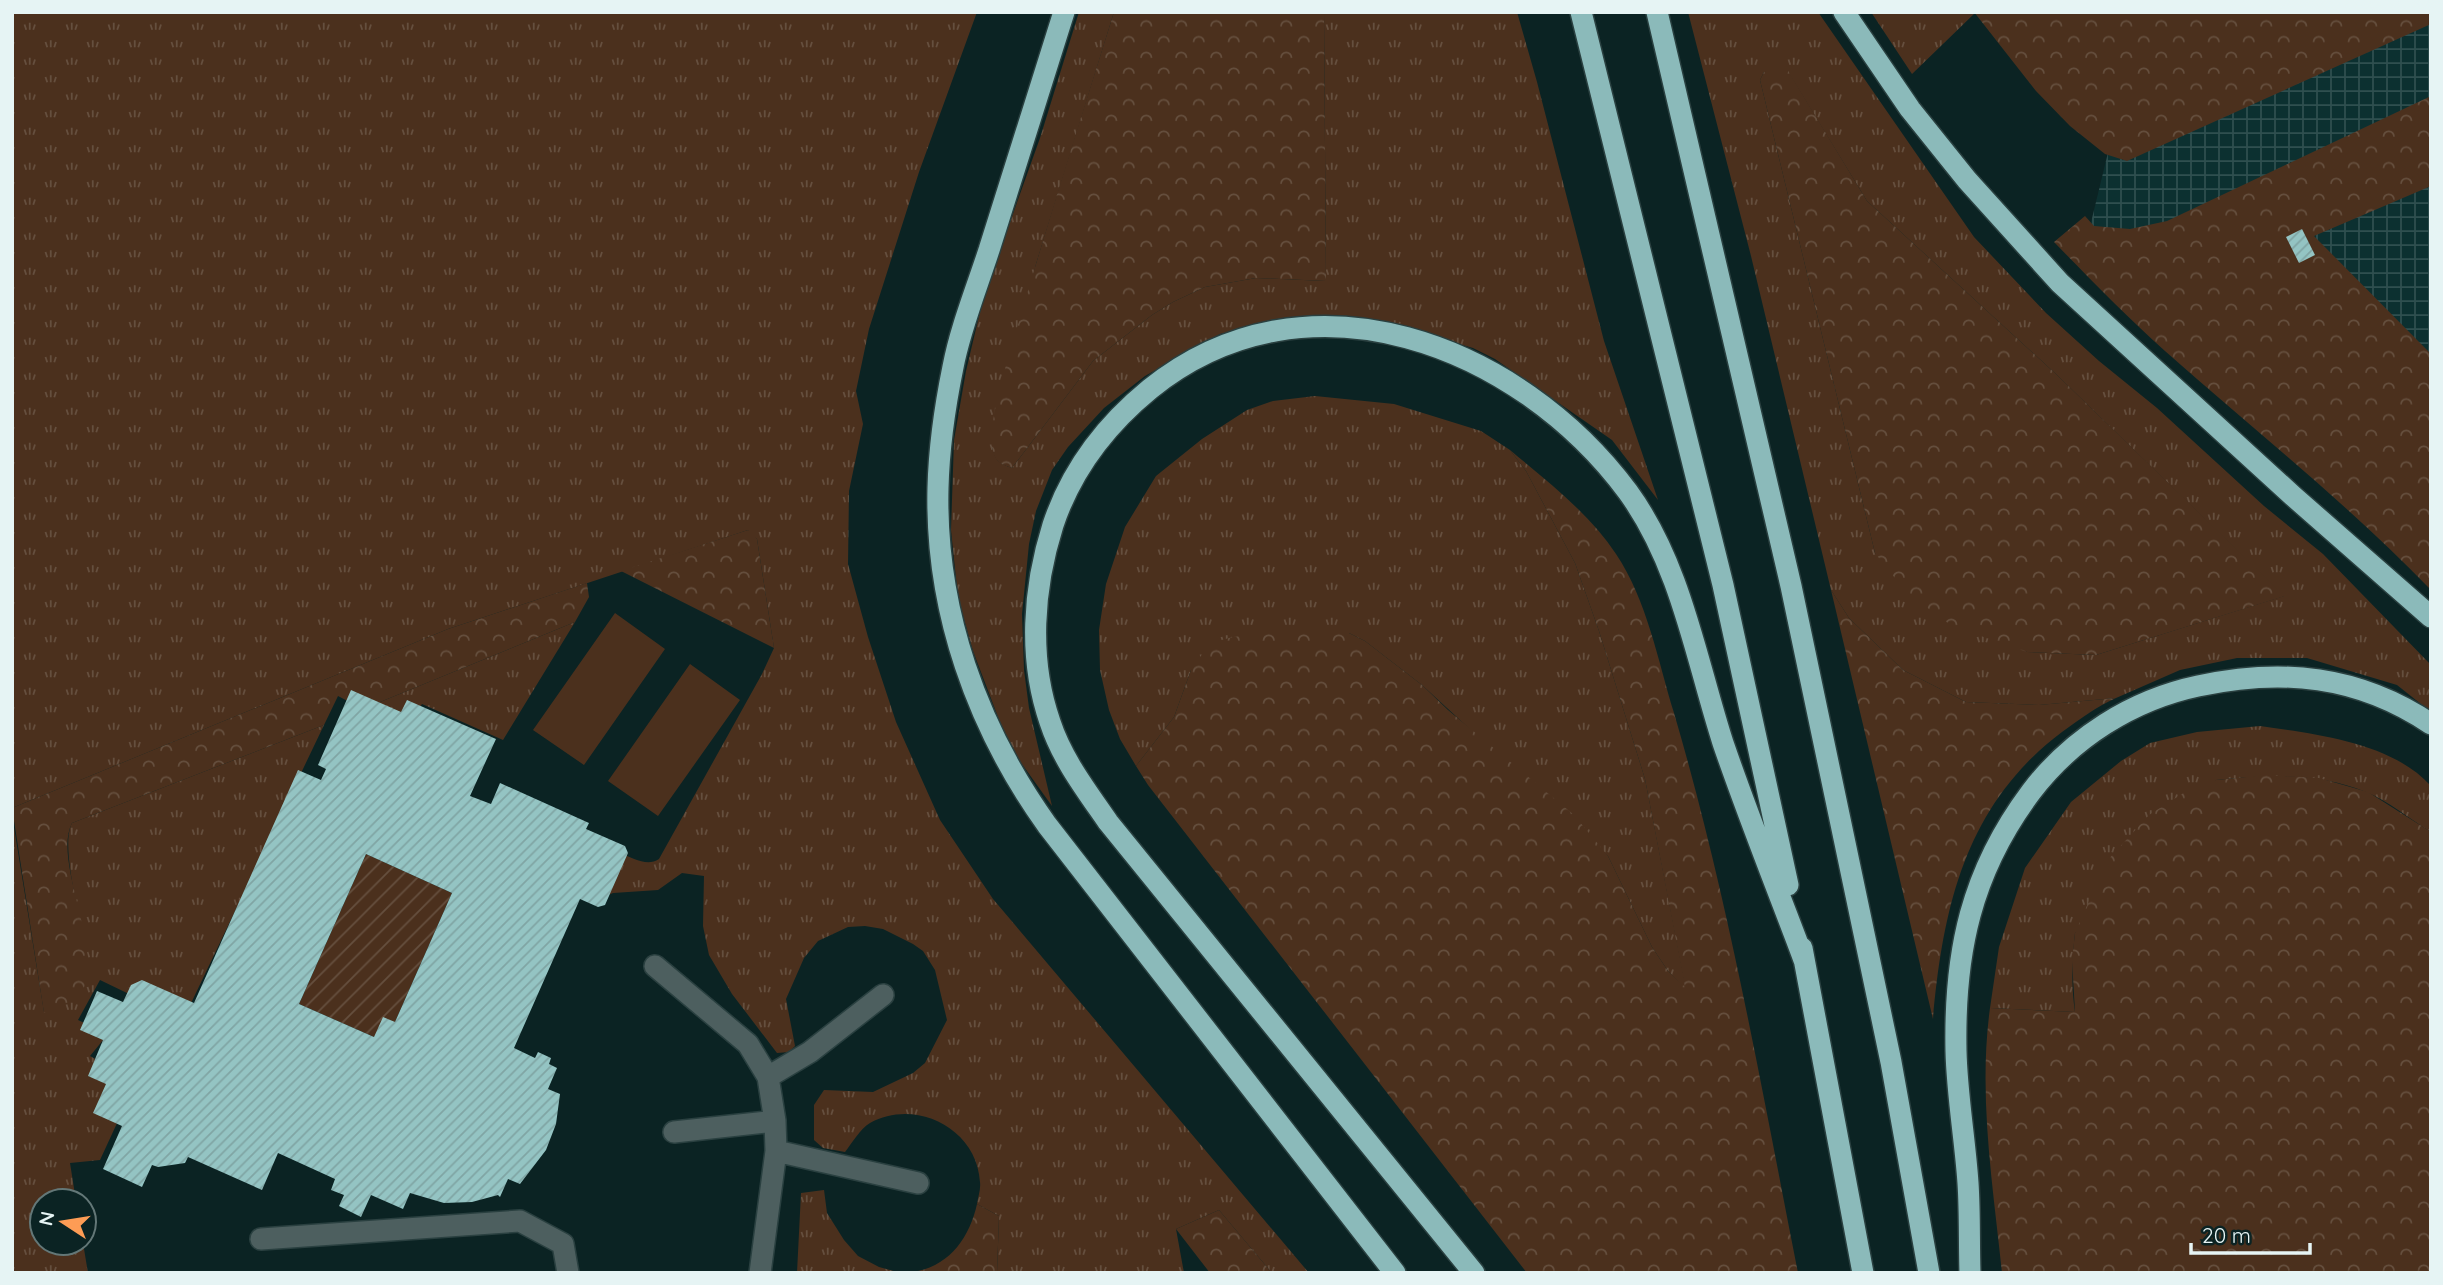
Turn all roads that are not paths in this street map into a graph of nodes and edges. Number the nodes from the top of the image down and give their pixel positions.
1 (1064, 12) edge
2 (1581, 12) edge
3 (1657, 12) edge
4 (1844, 12) edge
5 (2431, 618) edge
6 (2431, 724) edge
7 (1804, 960) junction
8 (655, 966) dead end
9 (883, 995) dead end
10 (768, 1077) junction
11 (775, 1121) junction
12 (674, 1132) dead end
13 (776, 1151) junction
14 (918, 1183) dead end
15 (261, 1239) dead end
16 (568, 1273) edge
17 (760, 1273) edge
18 (1395, 1273) edge
19 (1474, 1273) edge
20 (1863, 1273) edge
21 (1929, 1273) edge
22 (1970, 1273) edge

1 - 18 highway
2 - 7 highway
3 - 21 highway
4 - 5 highway
6 - 22 highway
7 - 19 highway
7 - 20 highway
8 - 10 street
9 - 10 street
10 - 11 street
11 - 12 street
11 - 13 street
13 - 14 street
13 - 17 street
15 - 16 street

